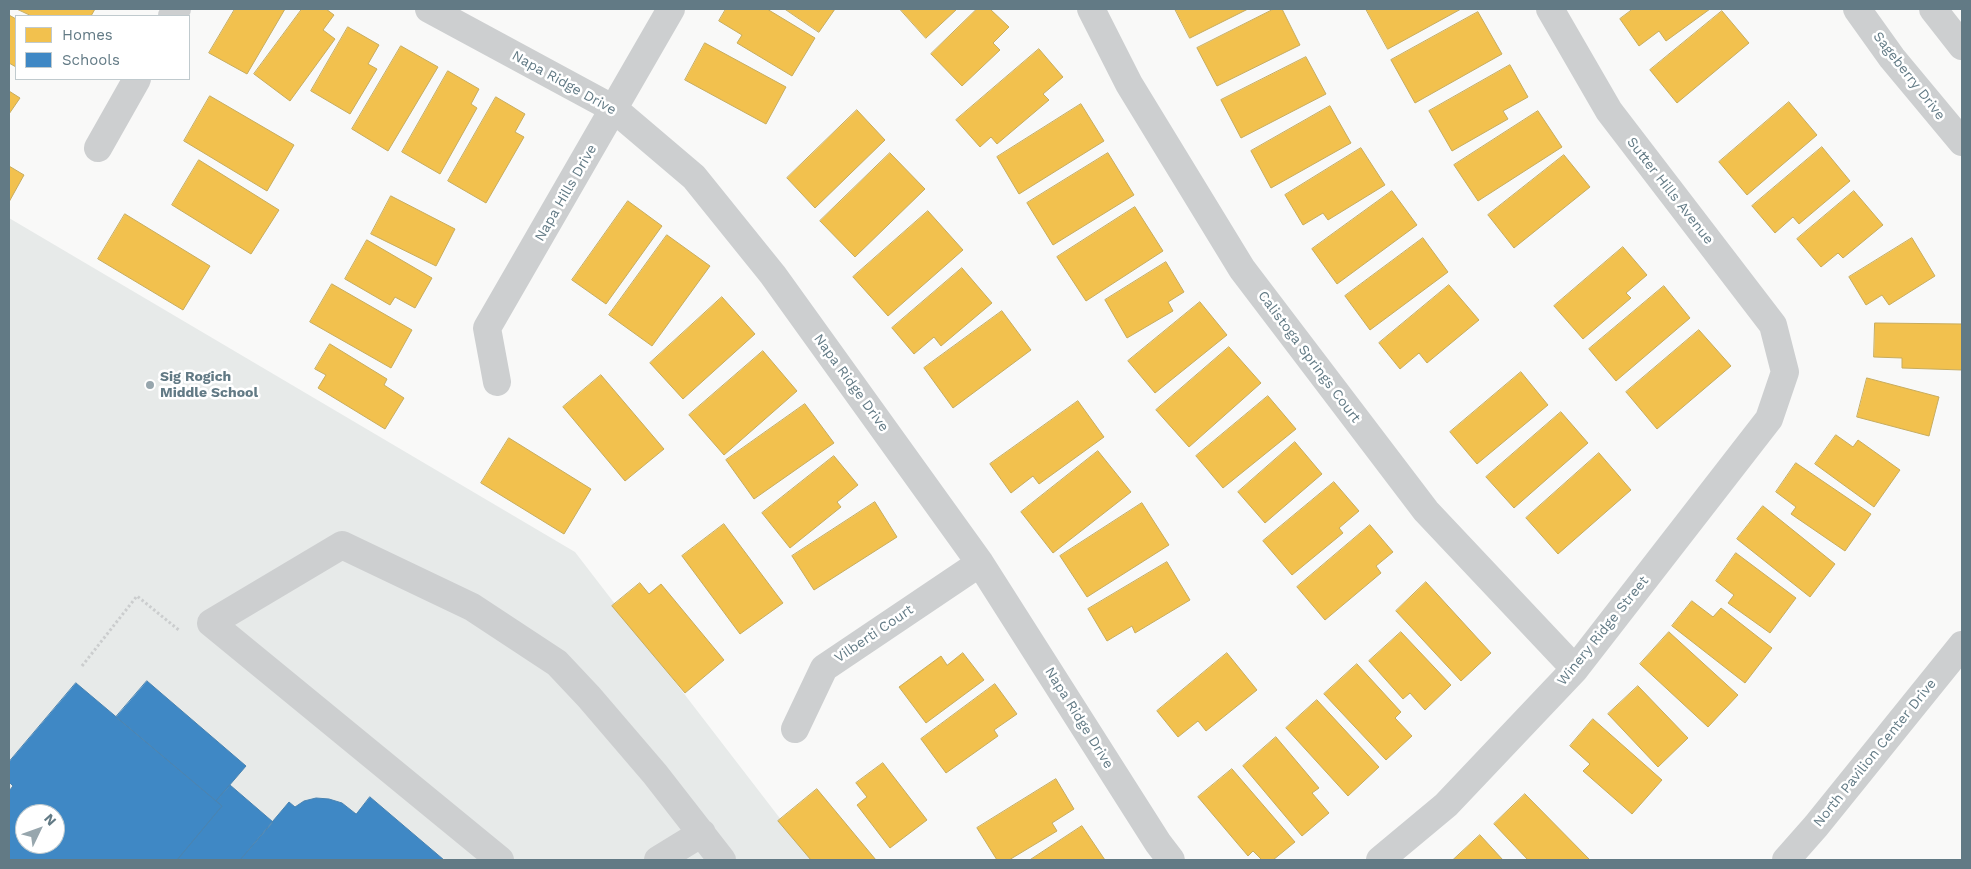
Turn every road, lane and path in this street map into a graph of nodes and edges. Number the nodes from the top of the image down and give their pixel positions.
1 (429, 9) edge
2 (671, 9) edge
3 (1091, 9) edge
4 (1550, 9) edge
5 (1857, 9) edge
6 (1933, 9) edge
7 (1962, 46) edge
8 (136, 80) edge
9 (614, 109) junction
10 (1962, 142) edge
11 (98, 148) dead end
12 (1786, 372) joint
13 (497, 382) dead end
14 (980, 563) junction
15 (145, 602) dead end
16 (1962, 645) edge
17 (82, 666) dead end
18 (1575, 669) junction
19 (795, 729) dead end
20 (702, 833) junction
21 (500, 860) edge
22 (658, 860) edge
23 (722, 860) edge
24 (1171, 860) edge
25 (1380, 860) edge
26 (1786, 860) edge

1 - 9 street, Napa Ridge Drive
2 - 9 street, Napa Hills Drive
3 - 18 street, Calistoga Springs Court
4 - 12 street, Sutter Hills Avenue
5 - 10 street, Sageberry Drive
6 - 7 street
8 - 11 street
9 - 13 street, Napa Hills Drive
9 - 14 street, Napa Ridge Drive
12 - 18 street, Winery Ridge Street
14 - 19 street, Vilberti Court
14 - 24 street, Napa Ridge Drive
15 - 17 path
16 - 26 street, North Pavilion Center Drive
18 - 25 street, Winery Ridge Street
20 - 21 street
20 - 22 street
20 - 23 street

